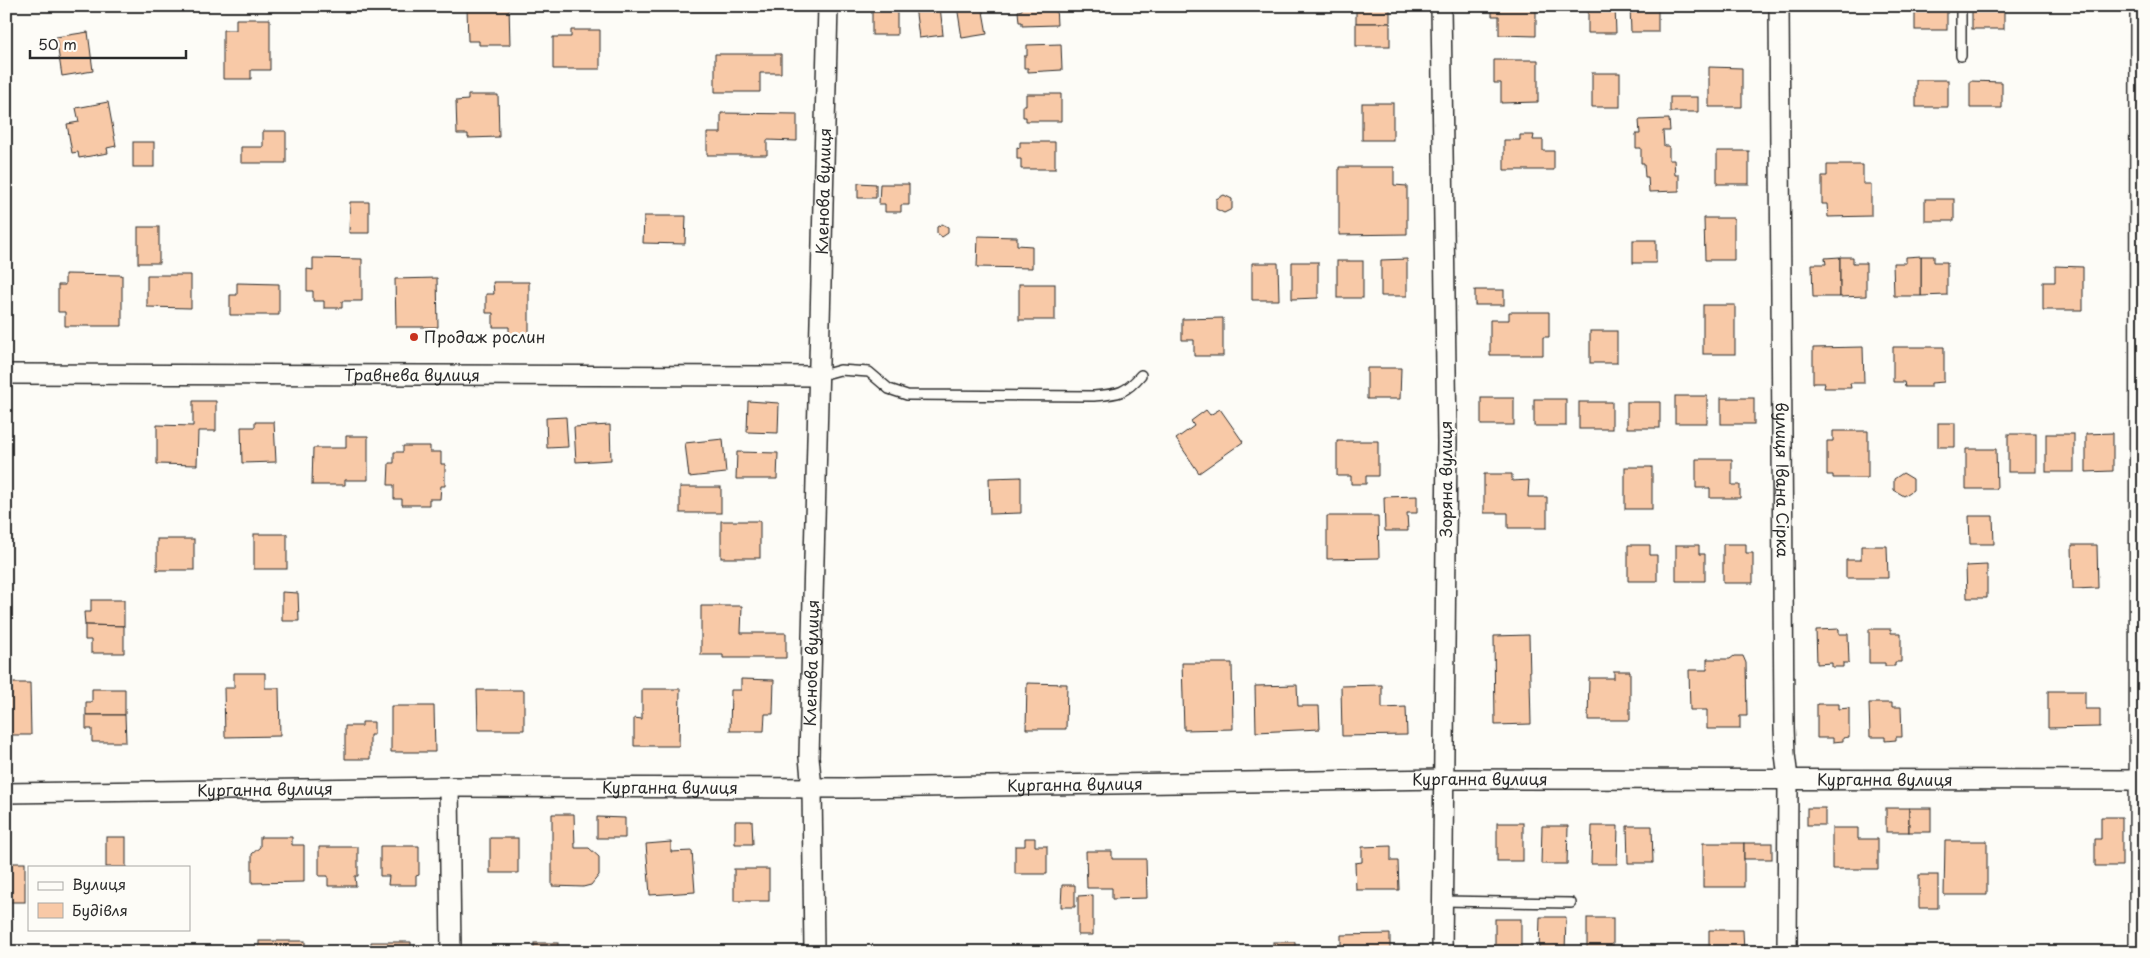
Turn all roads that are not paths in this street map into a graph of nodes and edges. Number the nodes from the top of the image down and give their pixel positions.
1 (828, 6) edge
2 (1441, 6) edge
3 (1779, 6) edge
4 (1961, 6) edge
5 (2140, 6) edge
6 (1961, 56) dead end
7 (6, 374) edge
8 (1141, 375) dead end
9 (818, 376) junction
10 (1788, 778) junction
11 (1444, 779) junction
12 (2142, 780) edge
13 (449, 787) junction
14 (812, 788) junction
15 (6, 793) edge
16 (1443, 902) junction
17 (1571, 903) dead end
18 (450, 952) edge
19 (814, 952) edge
20 (1442, 952) edge
21 (1787, 952) edge
22 (2139, 952) edge

1 - 9 street, Кленова вулиця
2 - 11 street, Зоряна вулиця
3 - 10 street, вулиця Івана Сірка
4 - 6 lane
5 - 12 street
7 - 9 street, Травнева вулиця
8 - 9 lane
9 - 14 street, Кленова вулиця
10 - 11 street, Курганна вулиця
10 - 12 street, Курганна вулиця
10 - 21 street, вулиця Івана Сірка
11 - 14 street, Курганна вулиця
11 - 16 street, Зоряна вулиця
12 - 22 street
13 - 14 street, Курганна вулиця
13 - 15 street, Курганна вулиця
13 - 18 street
14 - 19 street, Кленова вулиця
16 - 17 lane
16 - 20 street, Зоряна вулиця

